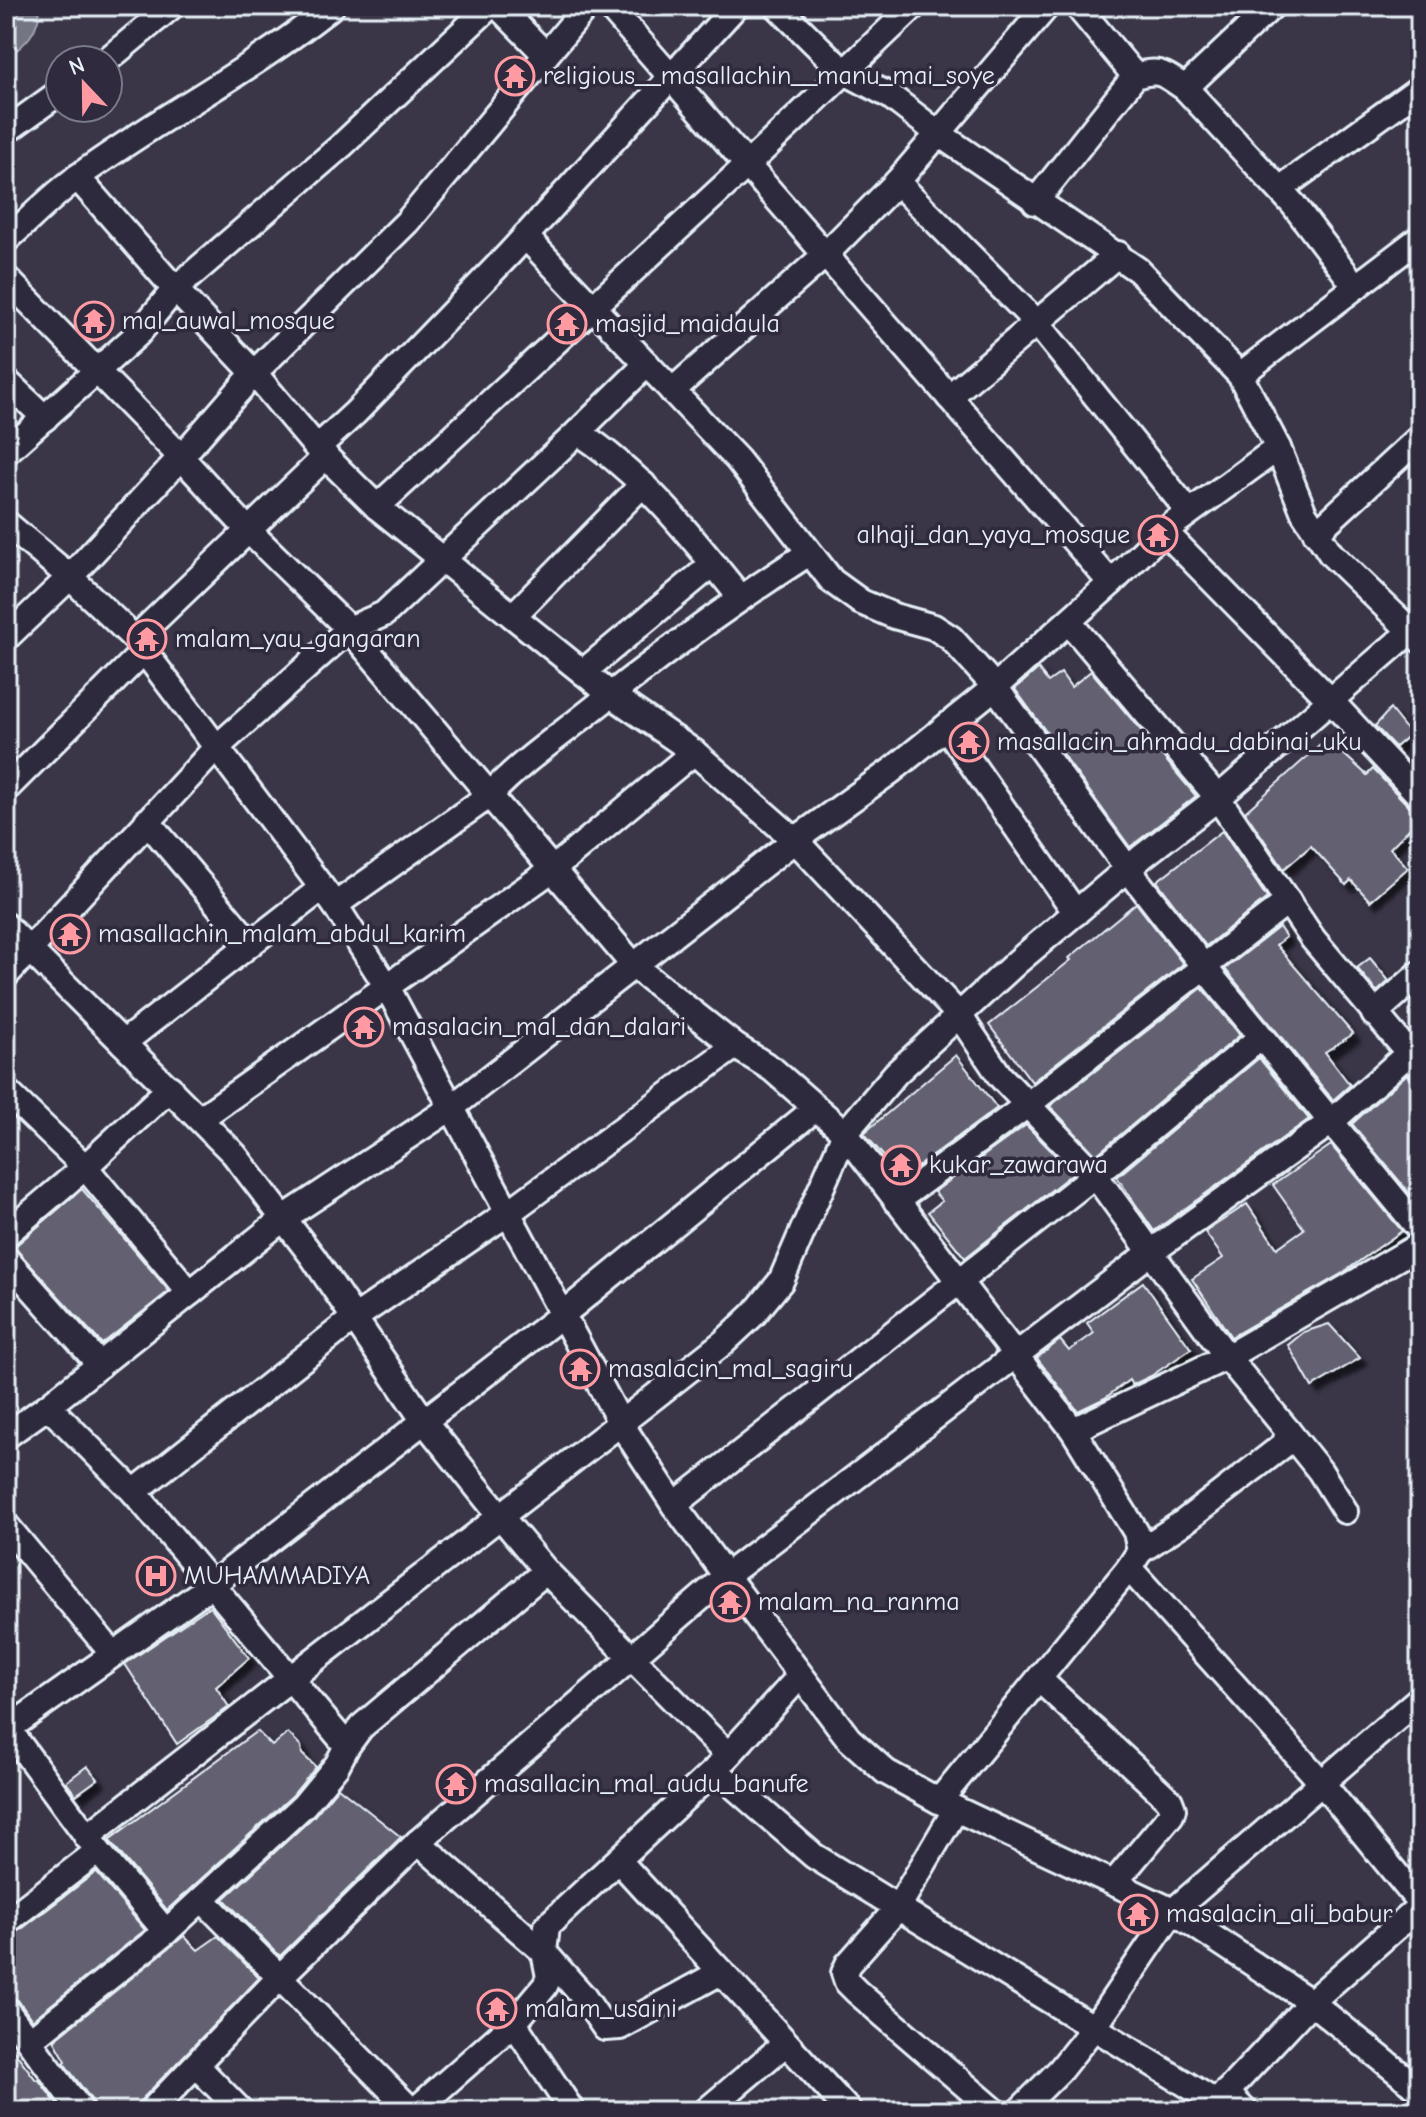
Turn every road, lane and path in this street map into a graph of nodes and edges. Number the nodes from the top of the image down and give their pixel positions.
1 (172, 6) edge
2 (332, 6) edge
3 (490, 6) edge
4 (498, 6) edge
5 (587, 6) edge
6 (609, 6) edge
7 (736, 6) edge
8 (777, 6) edge
9 (914, 6) edge
10 (1047, 6) edge
11 (1077, 6) edge
12 (1272, 6) edge
13 (124, 46) edge
14 (546, 55) junction
15 (843, 71) junction
16 (1135, 76) junction
17 (671, 77) junction
18 (1185, 88) junction
19 (1420, 88) edge
20 (44, 104) edge
21 (6, 131) edge
22 (939, 134) junction
23 (747, 165) junction
24 (77, 177) junction
25 (897, 182) junction
26 (1280, 189) junction
27 (1035, 202) junction
28 (525, 236) junction
29 (1420, 238) edge
30 (6, 240) edge
31 (1118, 254) junction
32 (825, 255) junction
33 (6, 278) edge
34 (1356, 287) junction
35 (175, 289) junction
36 (592, 306) junction
37 (1037, 323) junction
38 (647, 364) junction
39 (96, 372) junction
40 (254, 373) junction
41 (1240, 375) junction
42 (6, 381) edge
43 (672, 391) junction
44 (949, 397) junction
45 (45, 418) junction
46 (578, 432) junction
47 (1417, 446) edge
48 (1278, 448) junction
49 (6, 452) edge
50 (321, 452) junction
51 (181, 457) junction
52 (643, 484) junction
53 (377, 507) junction
54 (1189, 512) junction
55 (6, 523) edge
56 (249, 531) junction
57 (1164, 531) junction
58 (1316, 533) junction
59 (809, 553) junction
60 (441, 558) junction
61 (713, 564) junction
62 (70, 577) junction
63 (1111, 583) junction
64 (740, 597) junction
65 (513, 616) junction
66 (1069, 622) junction
67 (349, 629) junction
68 (1416, 631) edge
69 (6, 638) edge
70 (139, 645) junction
71 (583, 672) junction
72 (995, 687) junction
73 (610, 694) junction
74 (1330, 700) junction
75 (946, 727) junction
76 (215, 749) junction
77 (694, 752) junction
78 (6, 789) edge
79 (490, 795) junction
80 (1420, 796) edge
81 (1218, 798) junction
82 (147, 821) junction
83 (795, 840) junction
84 (553, 869) junction
85 (1128, 869) junction
86 (329, 897) junction
87 (1288, 901) junction
88 (1076, 913) junction
89 (6, 926) edge
90 (250, 943) junction
91 (27, 949) junction
92 (635, 967) junction
93 (1204, 967) junction
94 (1420, 973) edge
95 (6, 975) edge
96 (386, 985) junction
97 (1374, 1014) junction
98 (959, 1015) junction
99 (1261, 1037) junction
100 (123, 1043) junction
101 (735, 1046) junction
102 (1415, 1059) edge
103 (170, 1088) junction
104 (6, 1091) edge
105 (1026, 1106) junction
106 (451, 1108) junction
107 (816, 1108) junction
108 (201, 1118) junction
109 (1331, 1122) junction
110 (845, 1133) junction
111 (85, 1167) junction
112 (1095, 1175) junction
113 (896, 1201) junction
114 (508, 1213) junction
115 (284, 1218) junction
116 (1420, 1230) edge
117 (6, 1234) edge
118 (1420, 1245) edge
119 (1150, 1253) junction
120 (6, 1259) edge
121 (958, 1280) junction
122 (190, 1293) junction
123 (562, 1315) junction
124 (353, 1319) junction
125 (1014, 1355) junction
126 (1227, 1357) junction
127 (100, 1365) junction
128 (48, 1406) junction
129 (424, 1421) junction
130 (621, 1424) junction
131 (1073, 1430) junction
132 (1288, 1431) junction
133 (7, 1437) edge
134 (134, 1492) junction
135 (674, 1505) junction
136 (1345, 1511) dead end
137 (501, 1517) junction
138 (6, 1525) edge
139 (1134, 1560) junction
140 (546, 1571) junction
141 (726, 1576) junction
142 (210, 1586) junction
143 (113, 1654) junction
144 (631, 1657) junction
145 (800, 1676) junction
146 (288, 1678) junction
147 (1039, 1679) junction
148 (1420, 1698) edge
149 (7, 1728) edge
150 (347, 1746) junction
151 (721, 1762) junction
152 (1322, 1783) junction
153 (948, 1805) junction
154 (418, 1842) junction
155 (92, 1844) junction
156 (619, 1861) junction
157 (1114, 1883) junction
158 (202, 1899) junction
159 (1420, 1905) edge
160 (897, 1909) junction
161 (1173, 1911) junction
162 (6, 1922) edge
163 (166, 1932) junction
164 (544, 1952) junction
165 (721, 1972) junction
166 (280, 1977) junction
167 (1311, 2002) junction
168 (6, 2010) edge
169 (514, 2023) junction
170 (1095, 2026) junction
171 (29, 2041) junction
172 (786, 2043) junction
173 (196, 2065) junction
174 (1420, 2090) edge
175 (1217, 2102) edge
176 (1023, 2110) edge
177 (81, 2111) edge
178 (151, 2111) edge
179 (241, 2111) edge
180 (413, 2111) edge
181 (572, 2111) edge
182 (706, 2111) edge
183 (849, 2111) edge
184 (995, 2111) edge
185 (1245, 2111) edge

1 - 13 street
2 - 24 street
3 - 35 street
4 - 14 street
5 - 14 street
6 - 17 street
7 - 17 street
8 - 15 street
9 - 15 street
10 - 22 street
11 - 16 street
12 - 18 street
14 - 40 street
15 - 22 street
15 - 23 street
16 - 18 street
16 - 27 street
17 - 23 street
17 - 28 street
18 - 26 street
19 - 26 street
20 - 21 street
22 - 25 street
22 - 27 street
23 - 32 street
23 - 36 street
24 - 30 street
24 - 35 street
25 - 32 street
25 - 37 street
26 - 34 street
27 - 31 street
28 - 36 street
28 - 50 street
29 - 34 street
31 - 37 street
31 - 41 street
32 - 43 street
32 - 44 street
33 - 39 street
34 - 41 street
35 - 39 street
35 - 40 street
36 - 38 street
36 - 53 street
37 - 44 street
37 - 54 street
38 - 43 street
38 - 46 street
39 - 45 street
39 - 51 street
40 - 50 street
40 - 51 street
41 - 48 street
42 - 45 street
43 - 59 street
44 - 63 street
45 - 49 street
46 - 52 street
46 - 60 street
47 - 58 street
48 - 54 street
48 - 58 street
50 - 53 street
50 - 56 street
51 - 56 street
51 - 62 street
52 - 61 street
52 - 65 street
53 - 60 street
54 - 57 street
55 - 62 street
56 - 67 street
56 - 70 street
57 - 63 street
57 - 74 street
58 - 68 street
59 - 64 street
59 - 72 street
60 - 65 street
60 - 67 street
61 - 64 street
61 - 71 street
62 - 69 street
62 - 70 street
63 - 66 street
64 - 73 street
65 - 71 street
66 - 72 street
66 - 81 street
67 - 76 street
67 - 79 street
68 - 74 street
70 - 76 street
70 - 78 street
71 - 73 street
72 - 75 street
72 - 85 street
73 - 77 street
73 - 79 street
74 - 80 street
74 - 81 street
75 - 83 street
75 - 88 street
76 - 82 street
76 - 86 street
77 - 83 street
77 - 84 street
79 - 84 street
79 - 86 street
81 - 85 street
81 - 87 street
82 - 90 street
82 - 91 street
83 - 92 street
83 - 98 street
84 - 92 street
84 - 96 street
85 - 88 street
85 - 93 street
86 - 90 street
86 - 96 street
87 - 93 street
87 - 97 street
88 - 98 street
89 - 91 street
90 - 100 street
91 - 95 street
91 - 100 street
92 - 101 street
92 - 106 street
93 - 99 street
93 - 105 street
94 - 97 street
96 - 106 street
96 - 108 street
97 - 102 street
98 - 105 street
98 - 110 street
99 - 109 street
99 - 112 street
100 - 103 street
101 - 107 street
101 - 114 street
102 - 109 street
103 - 108 street
103 - 111 street
104 - 111 street
105 - 112 street
105 - 113 street
106 - 114 street
106 - 115 street
107 - 110 street
107 - 123 street
108 - 115 street
109 - 116 street
109 - 119 street
110 - 113 street
110 - 130 street
111 - 117 street
111 - 122 street
112 - 119 street
112 - 121 street
113 - 121 street
114 - 123 street
114 - 124 street
115 - 122 street
115 - 124 street
118 - 126 street
119 - 125 street
119 - 126 street
120 - 127 street
121 - 125 street
121 - 135 street
122 - 127 street
123 - 129 street
123 - 130 street
124 - 129 street
124 - 134 street
125 - 131 street
125 - 141 street
126 - 131 street
126 - 132 street
127 - 128 street
128 - 133 street
128 - 134 street
129 - 137 street
129 - 142 street
130 - 135 street
130 - 137 street
131 - 139 street
132 - 136 street
132 - 139 street
134 - 142 street
135 - 141 street
137 - 140 street
137 - 146 street
138 - 143 street
139 - 147 street
139 - 152 street
140 - 144 street
140 - 150 street
141 - 144 street
141 - 145 street
142 - 143 street
142 - 146 street
143 - 149 street
144 - 151 street
144 - 154 street
145 - 151 street
145 - 153 street
146 - 150 street
146 - 155 street
147 - 153 street
147 - 157 street
148 - 152 street
149 - 155 street
150 - 158 street
151 - 156 street
151 - 160 street
152 - 159 street
152 - 161 street
153 - 157 street
153 - 160 street
154 - 164 street
154 - 166 street
155 - 162 street
155 - 163 street
156 - 164 street
156 - 165 street
157 - 161 street
158 - 163 street
158 - 166 street
159 - 167 street
160 - 170 street
160 - 184 street
161 - 167 street
161 - 170 street
163 - 171 street
164 - 165 street
164 - 169 street
165 - 172 street
166 - 173 street
166 - 180 street
167 - 174 street
167 - 175 street
168 - 171 street
169 - 180 street
169 - 181 street
170 - 175 street
170 - 176 street
171 - 177 street
172 - 182 street
172 - 183 street
173 - 178 street
173 - 179 street
175 - 185 street

